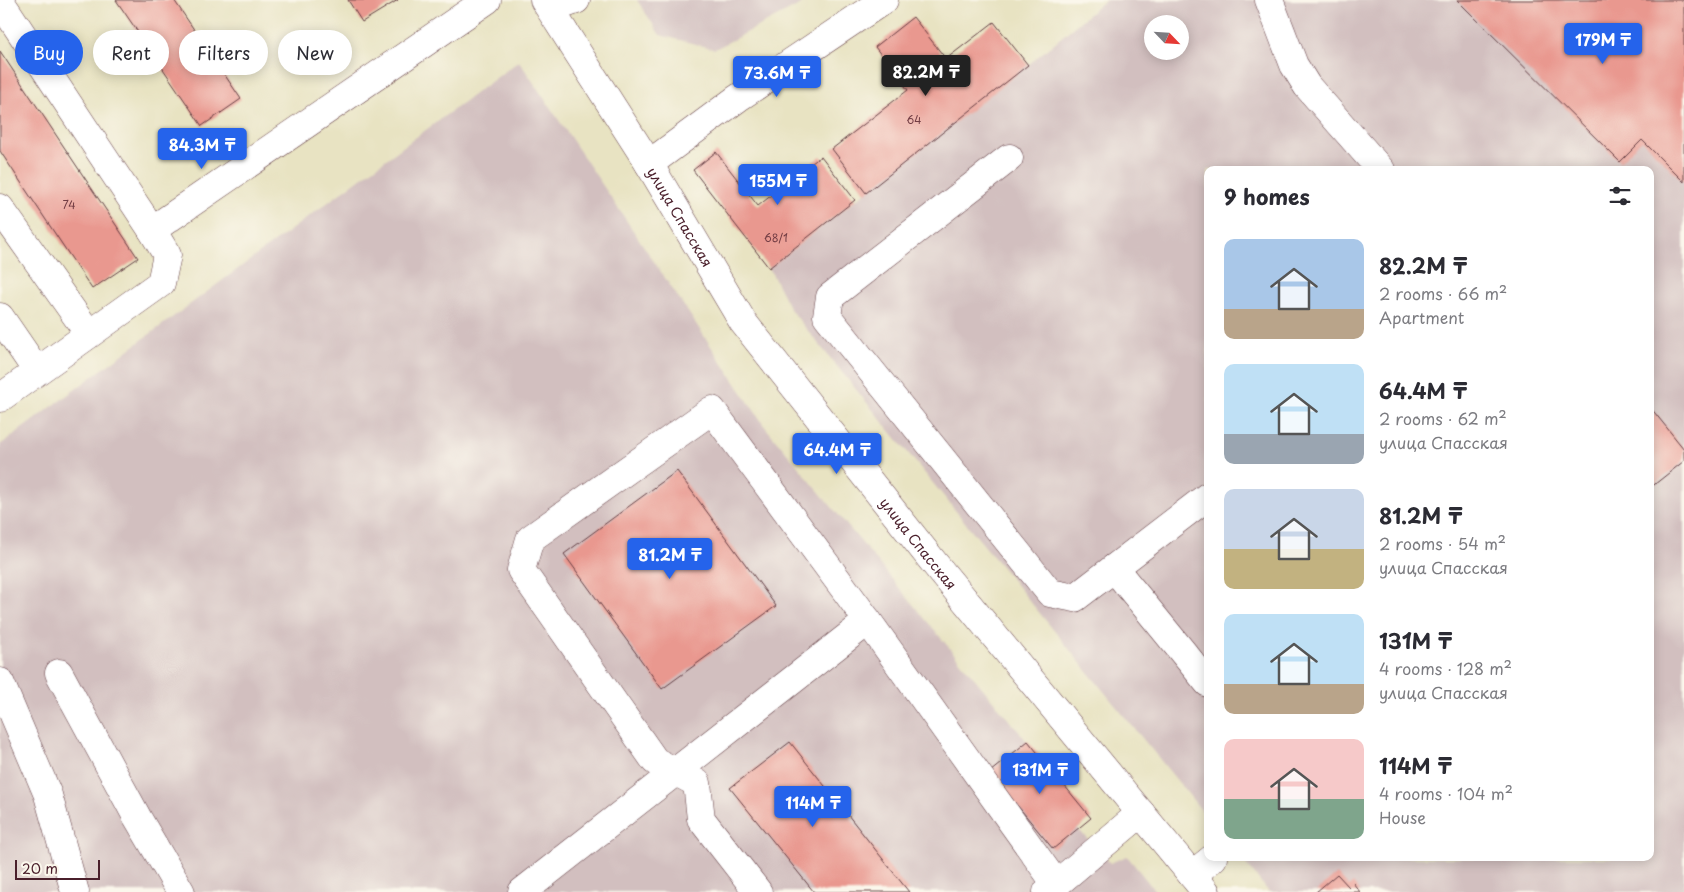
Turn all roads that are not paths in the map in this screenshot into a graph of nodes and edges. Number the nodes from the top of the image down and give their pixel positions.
1 (487, 0) edge
2 (576, 0) edge
3 (884, 0) edge
4 (1269, 0) edge
5 (0, 1) edge
6 (547, 4) edge
7 (1009, 158) dead end
8 (649, 164) junction
9 (1378, 166) edge
10 (0, 208) edge
11 (152, 230) junction
12 (0, 317) edge
13 (89, 334) junction
14 (37, 371) junction
15 (0, 398) edge
16 (1204, 499) edge
17 (1114, 568) junction
18 (868, 621) junction
19 (59, 674) dead end
20 (1204, 678) edge
21 (0, 682) edge
22 (675, 772) junction
23 (1141, 813) junction
24 (1211, 861) edge
25 (1199, 884) edge
26 (1052, 888) edge
27 (74, 892) edge
28 (181, 892) edge
29 (522, 892) edge
30 (758, 892) edge

1 - 11 street
2 - 6 street
3 - 8 street
4 - 9 street
5 - 11 street
6 - 8 street, улица Спасская
7 - 17 street
8 - 23 street, улица Спасская
10 - 13 street
11 - 13 street
12 - 14 street
13 - 14 street
14 - 15 street
16 - 17 street
17 - 20 street
18 - 22 street
18 - 22 street
18 - 26 street
19 - 28 street
21 - 27 street
22 - 29 street
22 - 30 street
23 - 25 street, улица Спасская
23 - 26 street
24 - 25 street

